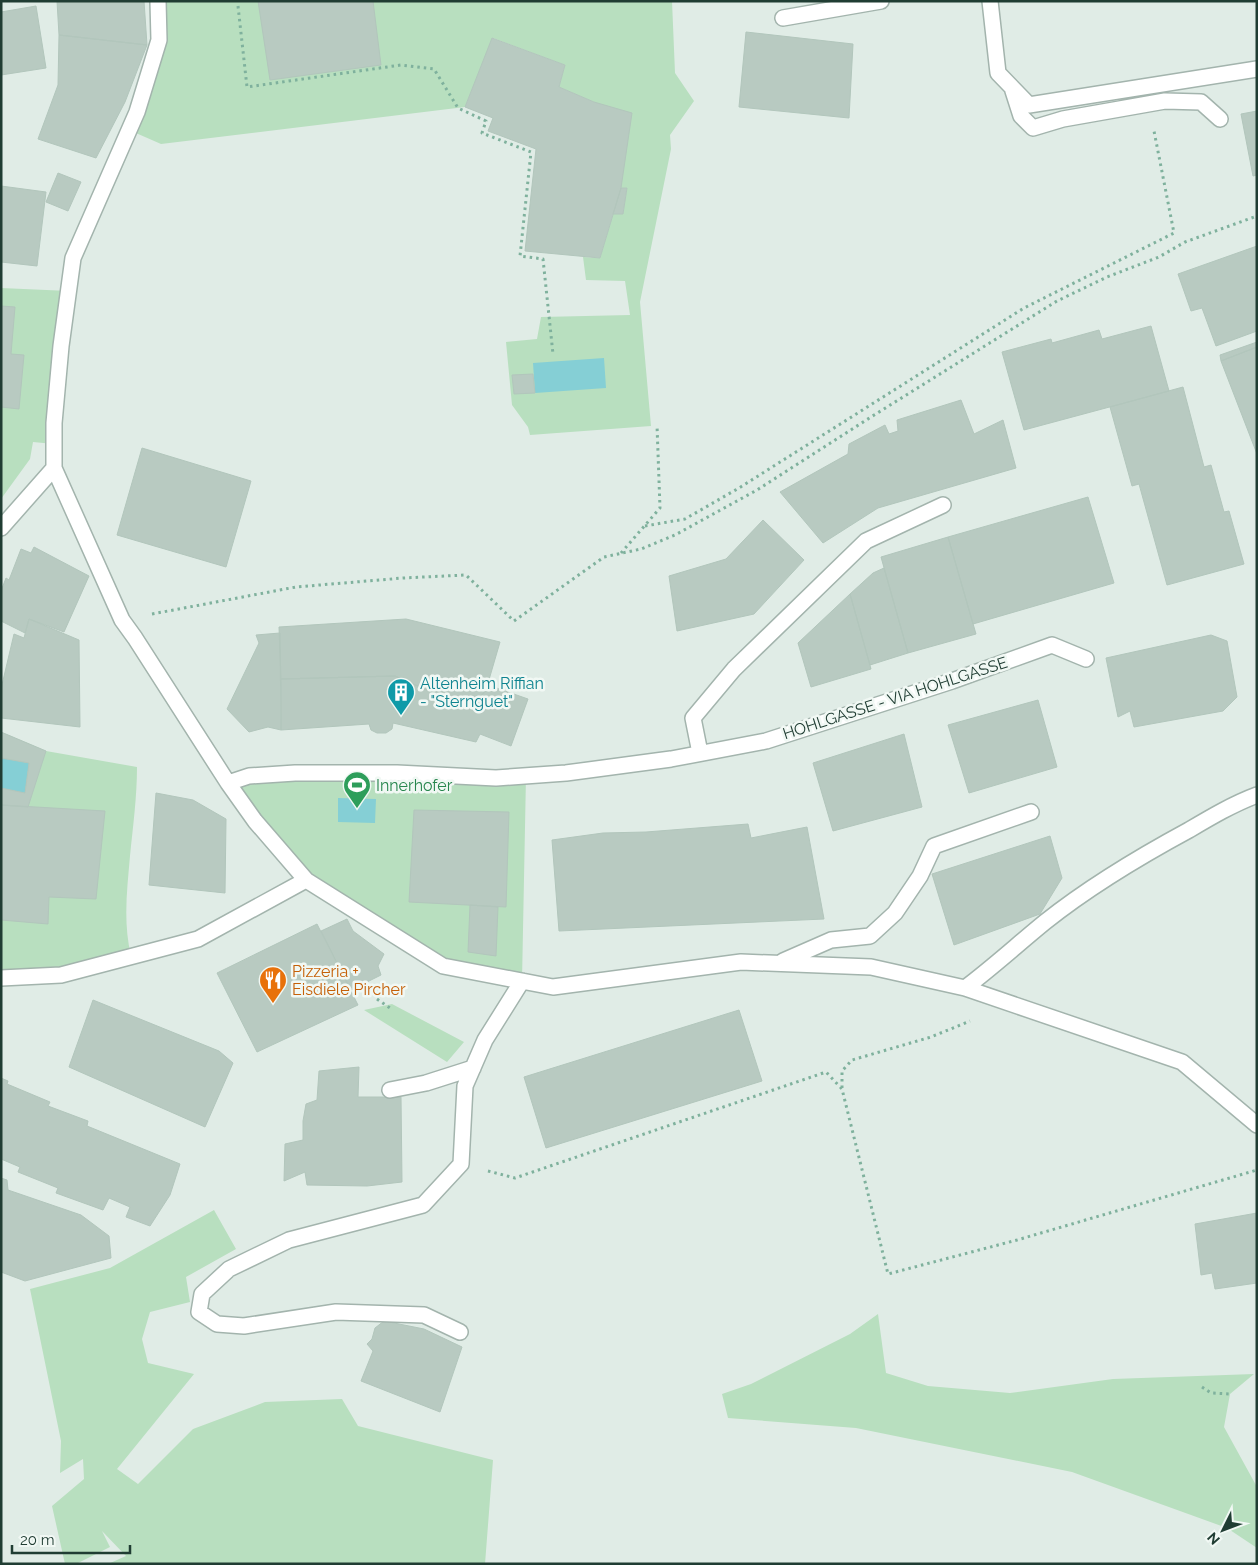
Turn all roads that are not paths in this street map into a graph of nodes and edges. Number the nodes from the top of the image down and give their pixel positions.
1 (158, 1) edge
2 (881, 1) edge
3 (990, 1) edge
4 (783, 18) dead end
5 (1257, 69) edge
6 (1011, 87) junction
7 (1220, 119) dead end
8 (54, 468) junction
9 (943, 506) dead end
10 (1, 528) edge
11 (1086, 659) dead end
12 (700, 753) junction
13 (228, 783) junction
14 (1257, 795) edge
15 (1031, 812) dead end
16 (306, 880) junction
17 (779, 962) junction
18 (1, 978) edge
19 (522, 981) junction
20 (965, 988) junction
21 (472, 1068) junction
22 (390, 1090) dead end
23 (1257, 1125) edge
24 (460, 1332) dead end

1 - 8 lane
2 - 4 lane
3 - 6 lane
5 - 6 lane
6 - 7 lane
8 - 10 lane
8 - 13 lane
9 - 12 lane
11 - 12 lane, HOHLGASSE - VIA HOHLGASSE
12 - 13 lane, HOHLGASSE - VIA HOHLGASSE
13 - 16 lane
14 - 20 lane
15 - 17 lane
16 - 18 lane
16 - 19 lane
17 - 19 lane
17 - 20 lane
19 - 21 lane
20 - 23 lane
21 - 22 lane
21 - 24 lane

